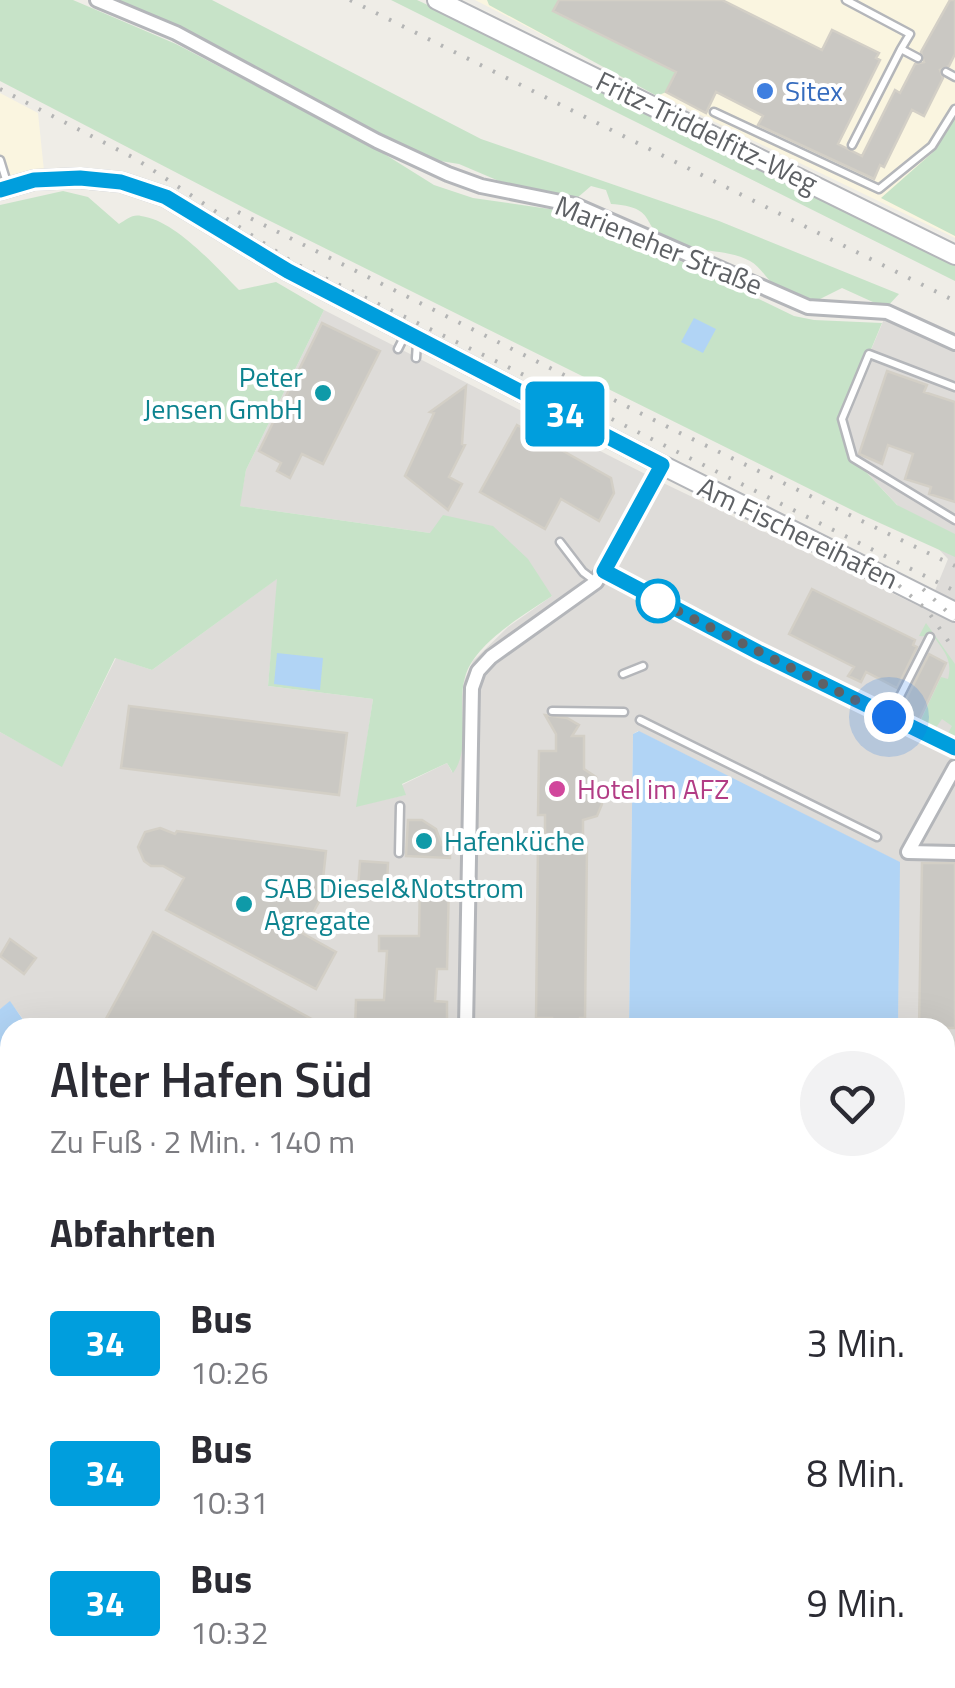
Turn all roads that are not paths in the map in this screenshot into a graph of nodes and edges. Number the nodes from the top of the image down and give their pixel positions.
1 (97, 0) edge
2 (438, 0) edge
3 (846, 0) edge
4 (461, 6) edge
5 (901, 49) junction
6 (918, 58) dead end
7 (946, 72) dead end
8 (955, 76) edge
9 (955, 110) edge
10 (714, 112) dead end
11 (852, 145) dead end
12 (0, 160) edge
13 (4, 188) edge
14 (955, 255) edge
15 (407, 339) junction
16 (955, 344) edge
17 (416, 358) dead end
18 (955, 388) edge
19 (662, 465) junction
20 (955, 520) edge
21 (560, 542) dead end
22 (600, 577) junction
23 (955, 612) edge
24 (930, 636) dead end
25 (643, 666) dead end
26 (623, 674) dead end
27 (552, 711) dead end
28 (624, 712) dead end
29 (889, 717) junction
30 (640, 720) dead end
31 (955, 748) edge
32 (955, 767) edge
33 (400, 806) dead end
34 (877, 837) dead end
35 (399, 853) dead end
36 (955, 854) edge
37 (466, 1018) edge

1 - 16 street, Marieneher Straße
2 - 4 street, Fritz-Triddelfitz-Weg
3 - 5 lane
4 - 14 street, Fritz-Triddelfitz-Weg
5 - 6 lane
5 - 11 lane
7 - 8 lane
9 - 10 lane
12 - 13 lane
13 - 15 street, Am Fischereihafen
15 - 17 lane
15 - 19 street, Am Fischereihafen
18 - 20 lane
19 - 22 street
19 - 23 street, Am Fischereihafen
21 - 22 lane
22 - 29 street
22 - 37 street
24 - 29 lane
25 - 26 lane
27 - 28 lane
29 - 31 street
30 - 34 lane
32 - 36 street
33 - 35 lane

